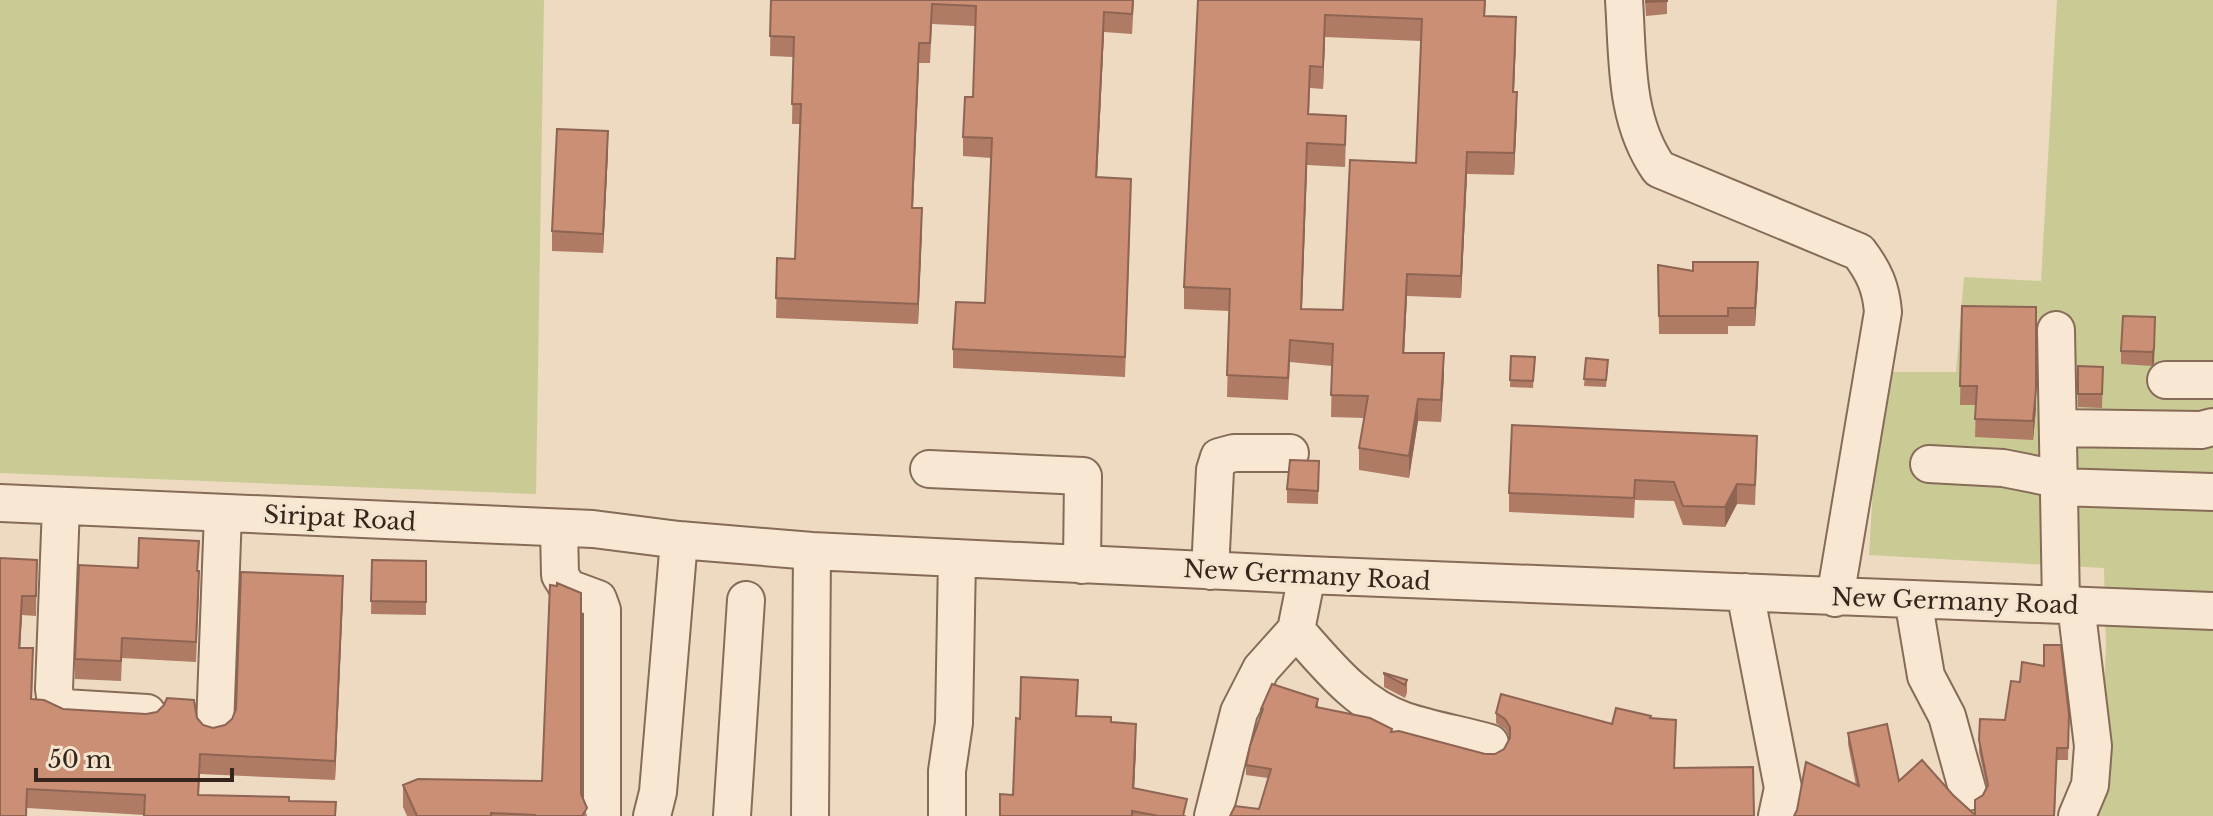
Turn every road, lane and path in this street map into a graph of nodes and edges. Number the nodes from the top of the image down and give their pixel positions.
1 (1624, 0) edge
2 (2056, 330) dead end
3 (2166, 380) dead end
4 (2213, 380) edge
5 (2213, 427) edge
6 (2058, 428) junction
7 (1290, 453) dead end
8 (1929, 464) dead end
9 (929, 469) dead end
10 (2058, 483) junction
11 (2213, 492) edge
12 (0, 503) edge
13 (61, 506) junction
14 (223, 513) junction
15 (559, 528) junction
16 (679, 540) junction
17 (812, 551) junction
18 (957, 558) junction
19 (1082, 565) junction
20 (1210, 571) junction
21 (1307, 575) junction
22 (1745, 592) junction
23 (1835, 598) junction
24 (1913, 599) junction
25 (746, 600) dead end
26 (2068, 604) junction
27 (2213, 611) edge
28 (1296, 630) junction
29 (147, 713) edge
30 (215, 727) edge
31 (1490, 743) dead end
32 (1968, 792) dead end
33 (602, 816) edge
34 (652, 816) edge
35 (732, 816) edge
36 (810, 816) edge
37 (947, 816) edge
38 (1213, 816) edge
39 (1777, 816) edge
40 (2077, 816) edge

1 - 23 street
2 - 6 street
3 - 4 street
5 - 6 street
6 - 10 street
7 - 20 street
8 - 10 street
9 - 19 street
10 - 11 street
10 - 26 street
12 - 13 street, Siripat Road
13 - 14 street, Siripat Road
13 - 29 street
14 - 15 street, Siripat Road
14 - 30 street
15 - 16 street, Siripat Road
15 - 33 street
16 - 17 street, New Germany Road
16 - 34 street
17 - 18 street, New Germany Road
17 - 36 street
18 - 19 street, New Germany Road
18 - 37 street
19 - 20 street, New Germany Road
20 - 21 street, New Germany Road
21 - 22 street, New Germany Road
21 - 28 street
22 - 23 street, New Germany Road
22 - 39 street
23 - 24 street, New Germany Road
24 - 26 street, New Germany Road
24 - 32 street
25 - 35 street
26 - 27 street, New Germany Road
26 - 40 street
28 - 31 street
28 - 38 street

